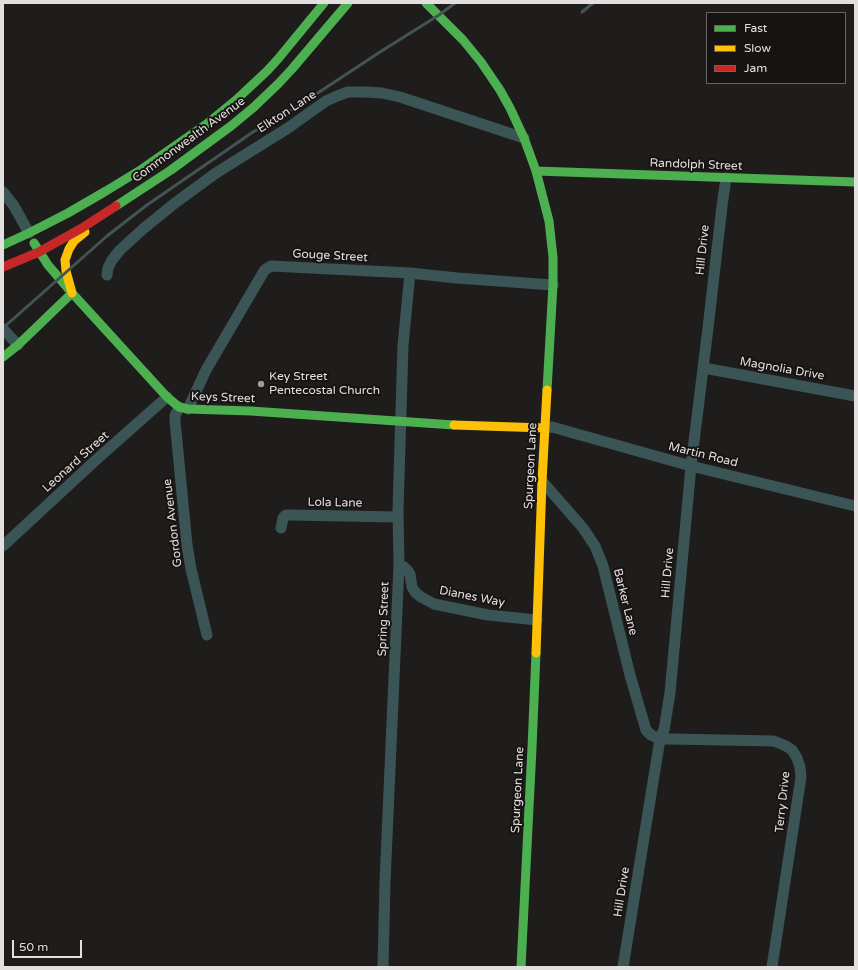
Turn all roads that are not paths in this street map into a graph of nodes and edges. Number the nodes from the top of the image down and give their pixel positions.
1 (324, 3) edge
2 (348, 3) edge
3 (426, 3) edge
4 (267, 71) junction
5 (279, 83) junction
6 (524, 138) junction
7 (142, 169) junction
8 (536, 171) junction
9 (726, 178) junction
10 (855, 182) edge
11 (152, 183) junction
12 (3, 192) edge
13 (104, 214) junction
14 (29, 233) junction
15 (3, 245) edge
16 (39, 252) junction
17 (3, 267) edge
18 (410, 273) junction
19 (107, 275) dead end
20 (553, 285) junction
21 (72, 293) junction
22 (3, 329) edge
23 (18, 345) junction
24 (3, 357) edge
25 (704, 368) junction
26 (855, 396) edge
27 (167, 397) junction
28 (184, 408) junction
29 (401, 421) junction
30 (545, 428) junction
31 (691, 466) junction
32 (542, 481) junction
33 (855, 506) edge
34 (398, 517) junction
35 (281, 528) dead end
36 (3, 546) edge
37 (399, 565) junction
38 (536, 620) junction
39 (207, 634) dead end
40 (660, 739) junction
41 (383, 967) edge
42 (521, 967) edge
43 (623, 967) edge
44 (772, 967) edge

1 - 4 main road, Commonwealth Avenue
2 - 5 main road, Commonwealth Avenue
3 - 6 main road, Spurgeon Lane
4 - 5 main road
4 - 7 main road, Commonwealth Avenue
5 - 11 main road, Commonwealth Avenue
6 - 8 main road, Spurgeon Lane
6 - 19 street, Elkton Lane
7 - 11 main road
7 - 14 main road, Commonwealth Avenue
8 - 9 main road, Randolph Street
8 - 20 main road, Spurgeon Lane
9 - 10 main road, Randolph Street
9 - 25 street, Hill Drive
11 - 13 main road, Commonwealth Avenue
12 - 14 street
13 - 16 main road, Commonwealth Avenue
13 - 21 main road
14 - 15 main road, Commonwealth Avenue
14 - 16 main road, Keys Street
16 - 17 main road, Commonwealth Avenue
16 - 21 main road, Keys Street
18 - 20 street, Gouge Street
18 - 28 street, Gouge Street
18 - 29 street, Spring Street
20 - 30 main road, Spurgeon Lane
21 - 23 main road
21 - 27 main road, Keys Street
22 - 23 street
23 - 24 main road
25 - 26 street, Magnolia Drive
25 - 31 street, Hill Drive
27 - 28 main road, Keys Street
27 - 36 street, Leonard Street
28 - 29 main road, Keys Street
28 - 39 street, Gordon Avenue
29 - 30 main road, Keys Street
29 - 34 street, Spring Street
30 - 31 street, Martin Road
30 - 32 main road, Spurgeon Lane
31 - 33 street, Martin Road
31 - 40 street, Hill Drive
32 - 38 main road, Spurgeon Lane
32 - 40 street, Barker Lane
34 - 35 street, Lola Lane
34 - 37 street, Spring Street
37 - 38 street, Dianes Way
37 - 41 street, Spring Street
38 - 42 main road, Spurgeon Lane
40 - 43 street, Hill Drive
40 - 44 street, Terry Drive

